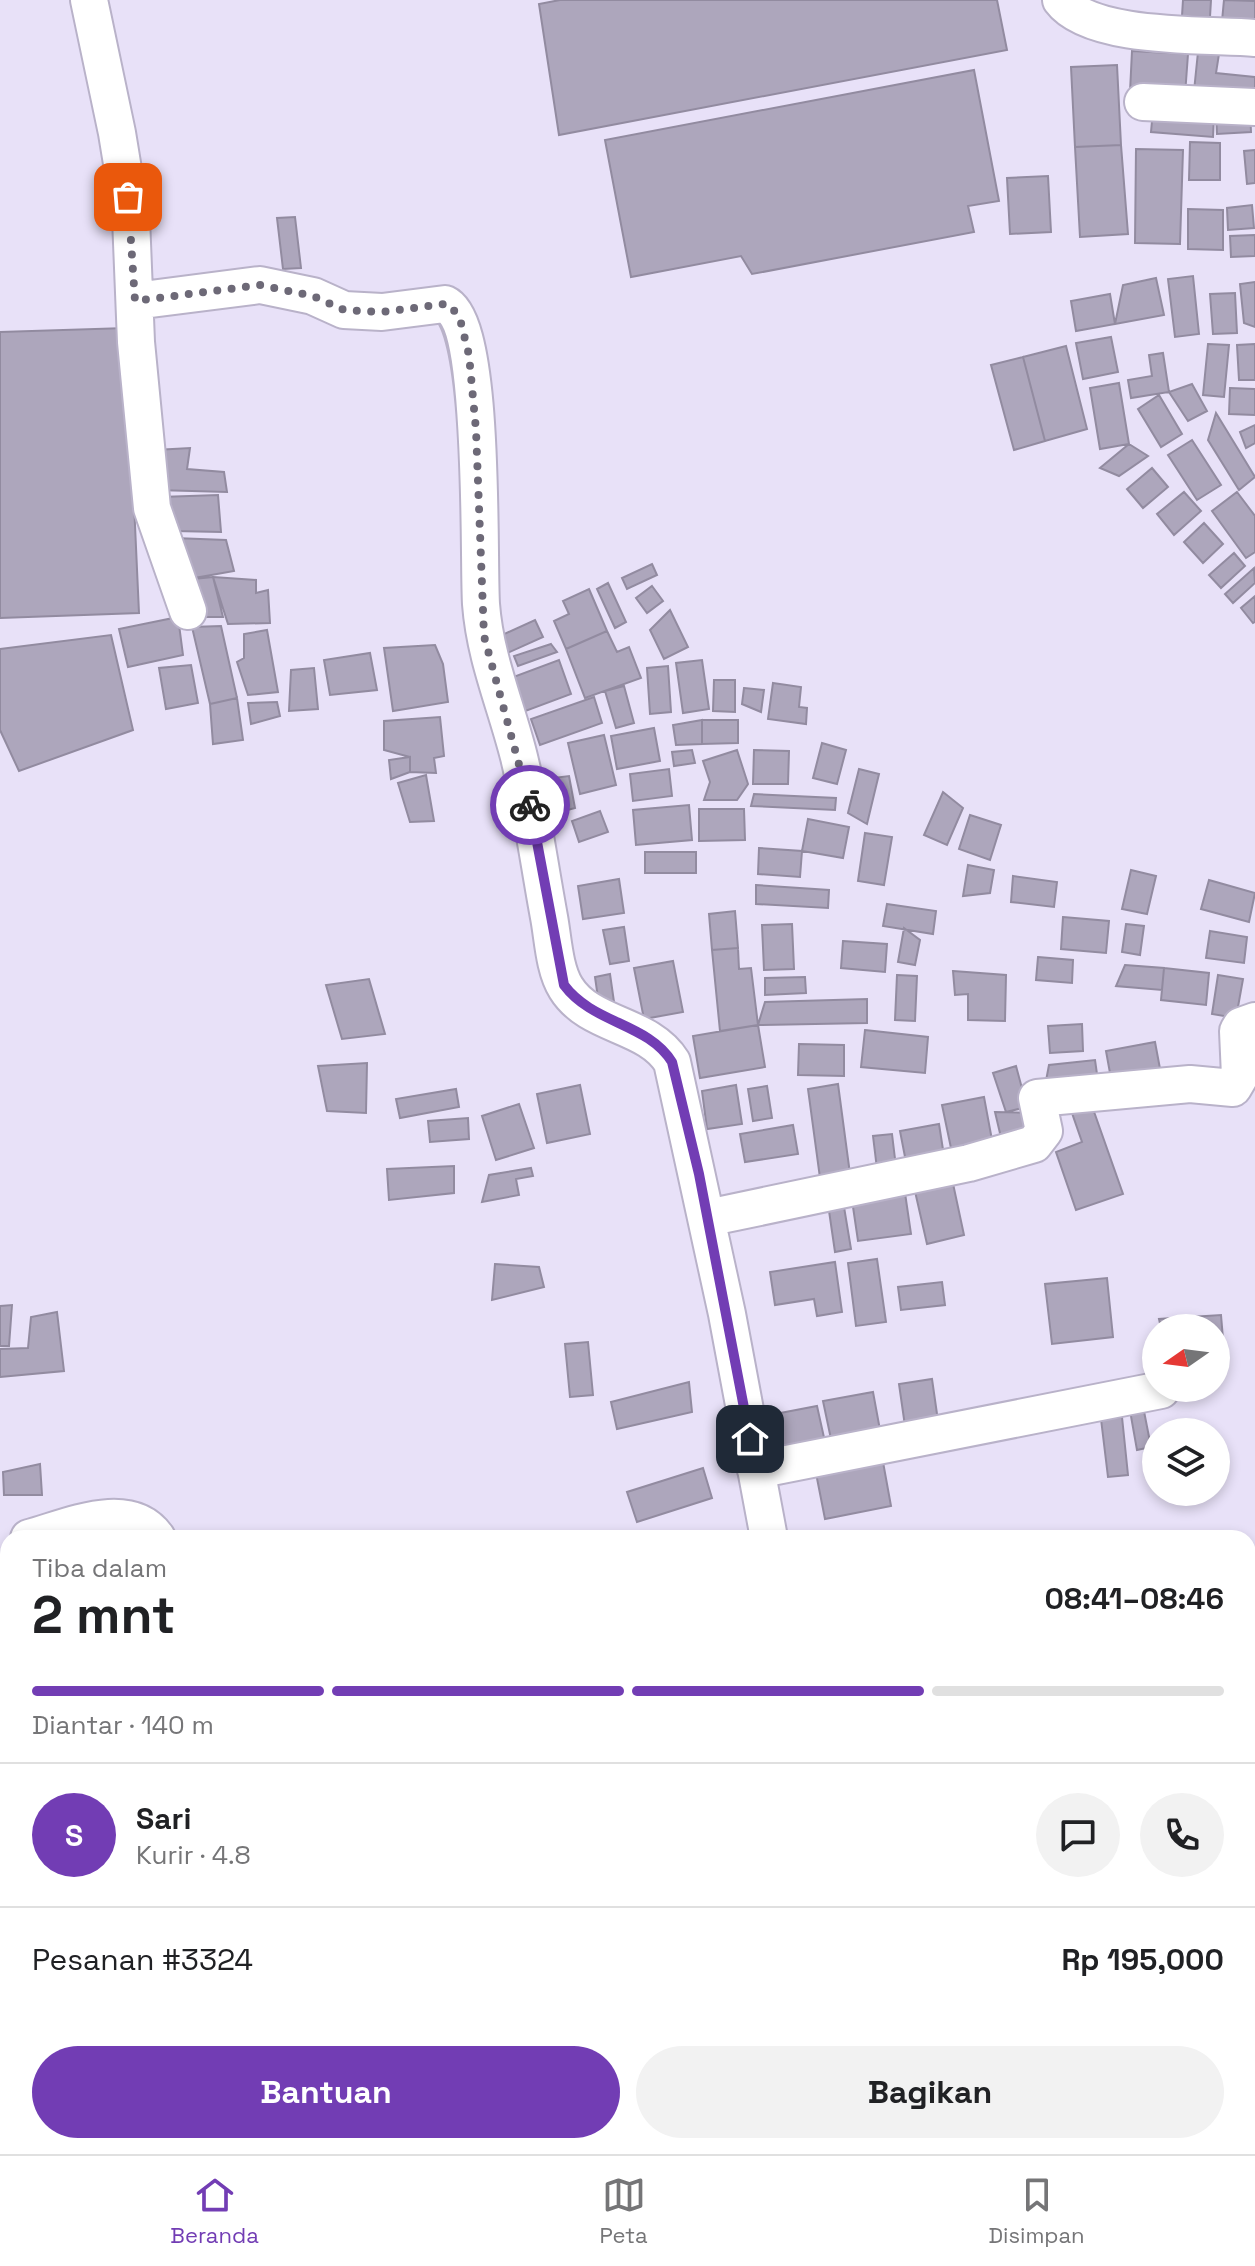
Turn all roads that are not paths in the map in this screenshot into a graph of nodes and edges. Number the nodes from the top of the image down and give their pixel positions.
1 (89, 0) edge
2 (1061, 0) edge
3 (1255, 38) edge
4 (1143, 102) dead end
5 (1255, 107) edge
6 (135, 301) junction
7 (188, 611) dead end
8 (1255, 1021) edge
9 (707, 1218) junction
10 (1142, 1394) edge
11 (756, 1470) junction
12 (60, 1530) edge
13 (150, 1530) edge
14 (767, 1530) edge

1 - 6 street
2 - 3 street
4 - 5 street
6 - 7 street
6 - 9 street
8 - 9 street
9 - 11 street
10 - 11 street
11 - 14 street
12 - 13 street

